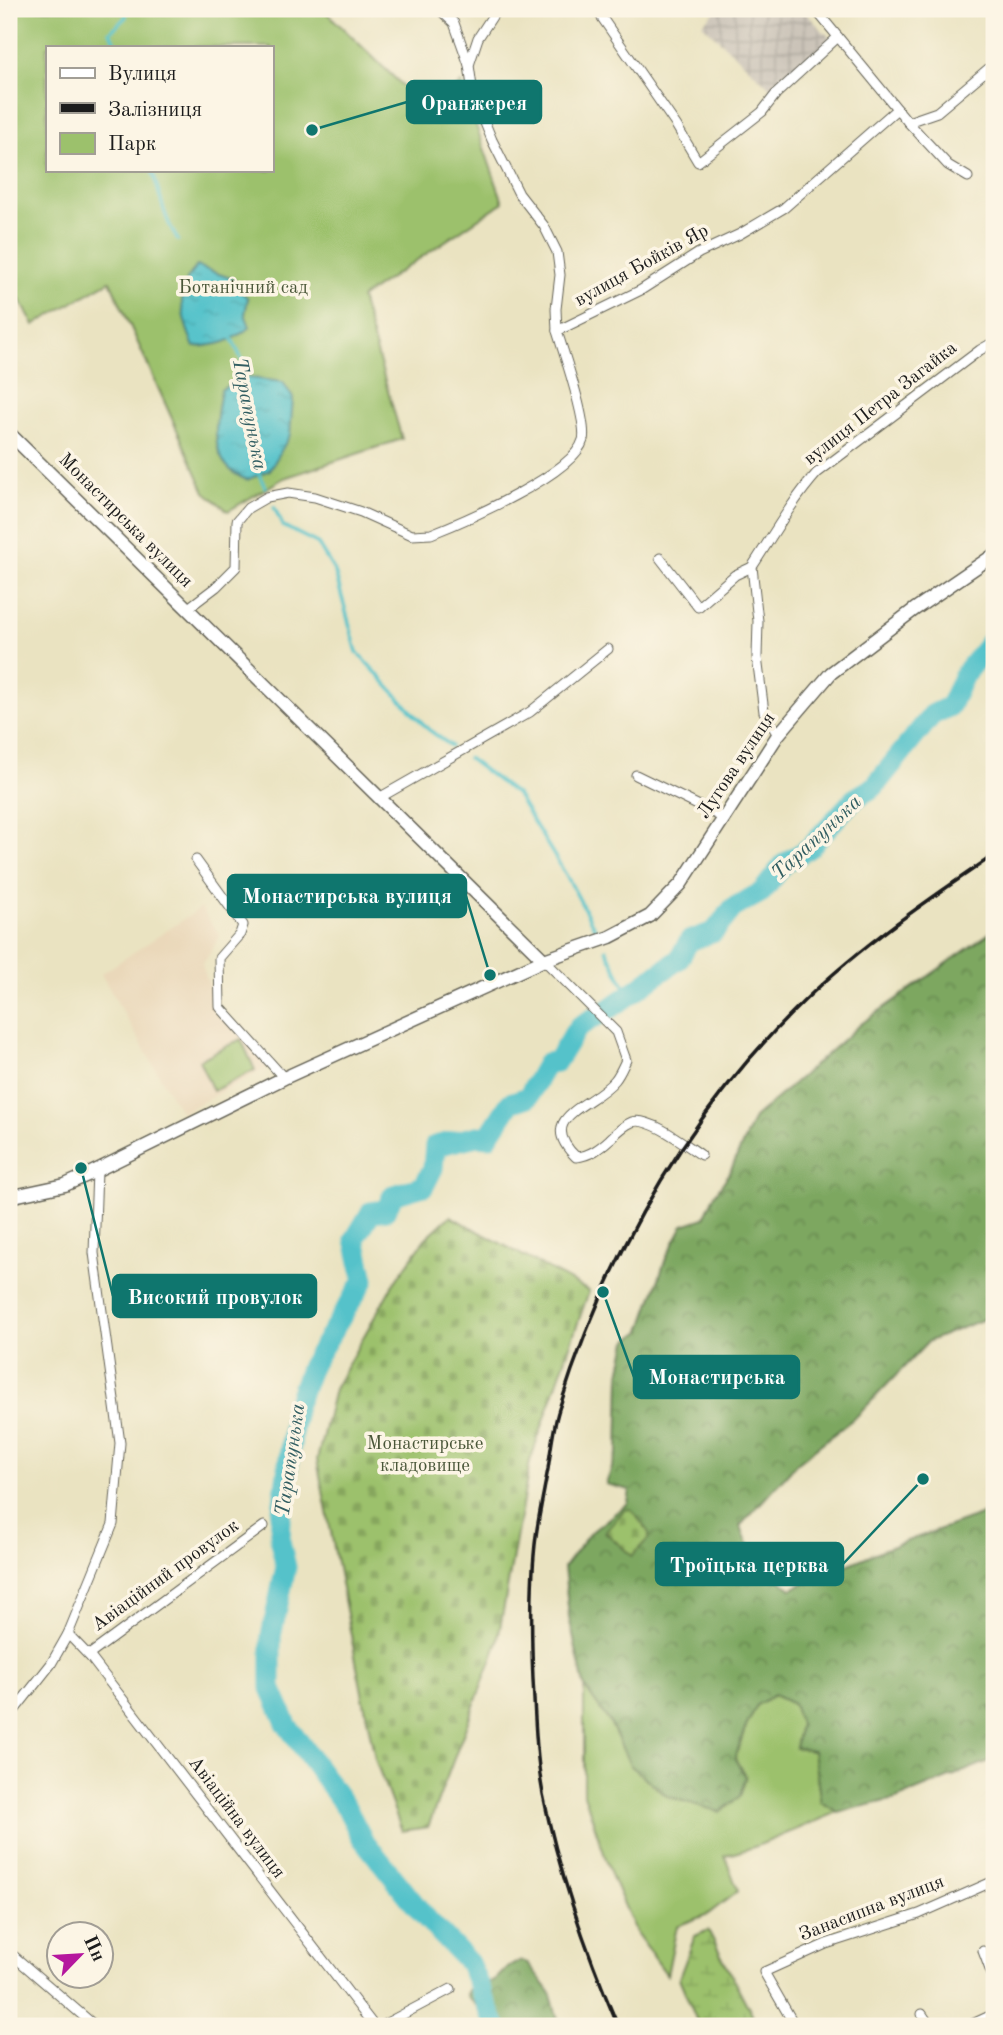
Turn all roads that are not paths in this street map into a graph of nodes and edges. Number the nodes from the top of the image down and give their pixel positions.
1 (439, 9) edge
2 (497, 9) edge
3 (596, 9) edge
4 (817, 9) edge
5 (838, 37) junction
6 (994, 64) edge
7 (469, 65) junction
8 (897, 109) junction
9 (908, 121) junction
10 (968, 177) dead end
11 (557, 331) junction
12 (994, 342) edge
13 (9, 433) edge
14 (994, 555) edge
15 (660, 558) dead end
16 (752, 567) junction
17 (187, 609) junction
18 (608, 649) dead end
19 (778, 735) junction
20 (636, 775) dead end
21 (379, 798) junction
22 (724, 818) junction
23 (196, 860) dead end
24 (544, 960) junction
25 (284, 1078) junction
26 (701, 1155) dead end
27 (97, 1171) junction
28 (9, 1197) edge
29 (264, 1526) dead end
30 (68, 1634) junction
31 (89, 1655) junction
32 (9, 1717) edge
33 (994, 1881) edge
34 (983, 1951) dead end
35 (9, 1952) edge
36 (994, 1980) edge
37 (451, 1989) dead end
38 (922, 2014) dead end
39 (994, 2014) edge
40 (95, 2026) edge
41 (374, 2026) edge
42 (381, 2026) edge
43 (794, 2026) edge
44 (930, 2026) edge
45 (968, 2026) edge

1 - 7 street
2 - 7 street
3 - 5 street
4 - 5 street
5 - 8 street
6 - 9 street
7 - 11 street
8 - 9 street
8 - 11 street, вулиця Бойків Яр
9 - 10 street
11 - 17 street
12 - 16 street, вулиця Петра Загайка
13 - 17 street, Монастирська вулиця
14 - 19 street, Лугова вулиця
15 - 16 street
16 - 19 street
17 - 21 street, Монастирська вулиця
18 - 21 street
19 - 22 street, Лугова вулиця
20 - 22 street
21 - 24 street, Монастирська вулиця
22 - 24 street, Лугова вулиця
23 - 25 street
24 - 25 street, Лугова вулиця
24 - 26 street
25 - 27 street, Лугова вулиця
27 - 28 street, Лугова вулиця
27 - 30 street
29 - 31 street, Авіаційний провулок
30 - 31 street, Авіаційна вулиця
30 - 32 street
31 - 41 street, Авіаційна вулиця
33 - 43 street, Занасипна вулиця
34 - 36 street
35 - 40 street
37 - 42 street
38 - 44 street
39 - 45 street

